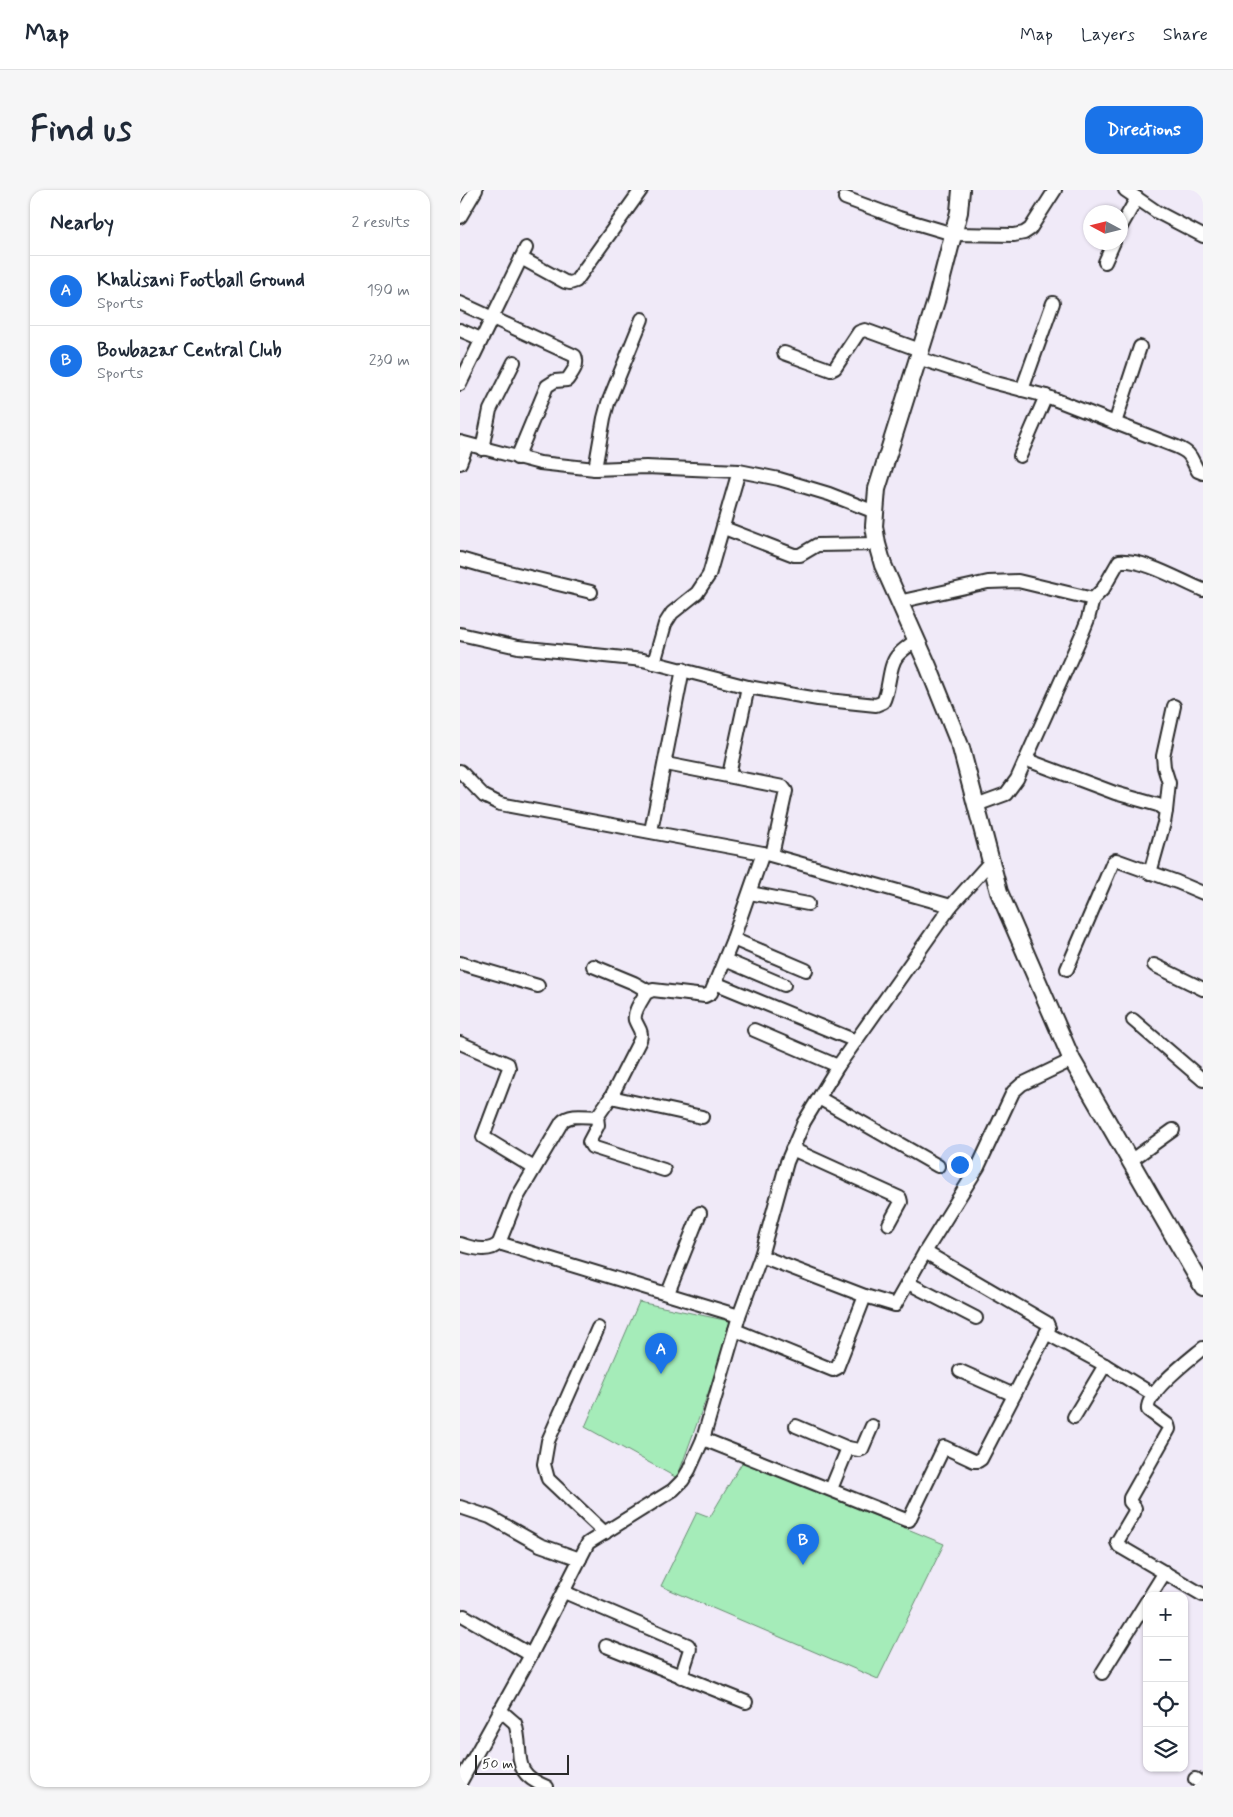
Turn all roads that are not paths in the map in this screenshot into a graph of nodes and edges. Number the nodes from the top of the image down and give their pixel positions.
1 (476, 190) edge
2 (641, 190) edge
3 (961, 190) edge
4 (1055, 190) edge
5 (1125, 190) edge
6 (845, 198) dead end
7 (1137, 198) junction
8 (464, 201) edge
9 (1128, 214) edge
10 (460, 217) edge
11 (953, 234) junction
12 (1203, 236) edge
13 (1110, 250) edge
14 (1105, 262) dead end
15 (460, 303) edge
16 (1053, 303) dead end
17 (492, 318) junction
18 (642, 319) dead end
19 (460, 330) edge
20 (481, 339) junction
21 (1140, 347) dead end
22 (784, 353) dead end
23 (919, 354) junction
24 (514, 362) dead end
25 (460, 384) edge
26 (1022, 390) junction
27 (1046, 396) junction
28 (1115, 423) junction
29 (463, 444) edge
30 (482, 449) junction
31 (1020, 456) dead end
32 (517, 458) junction
33 (460, 463) edge
34 (595, 469) junction
35 (739, 471) junction
36 (1203, 473) edge
37 (876, 512) junction
38 (724, 528) junction
39 (877, 544) junction
40 (460, 559) edge
41 (1203, 590) edge
42 (592, 592) dead end
43 (1093, 599) junction
44 (898, 602) junction
45 (460, 634) edge
46 (916, 640) junction
47 (654, 663) junction
48 (684, 669) junction
49 (748, 687) junction
50 (1174, 706) dead end
51 (1027, 760) junction
52 (666, 764) junction
53 (460, 771) edge
54 (729, 775) junction
55 (976, 805) junction
56 (1166, 811) junction
57 (651, 831) junction
58 (768, 854) junction
59 (991, 861) junction
60 (1150, 872) junction
61 (750, 893) junction
62 (1203, 893) edge
63 (808, 904) dead end
64 (951, 906) junction
65 (733, 939) junction
66 (724, 960) junction
67 (460, 964) edge
68 (1154, 965) dead end
69 (593, 966) dead end
70 (1067, 969) dead end
71 (806, 970) dead end
72 (715, 983) junction
73 (784, 985) dead end
74 (538, 986) dead end
75 (1203, 989) edge
76 (648, 991) junction
77 (1132, 1020) dead end
78 (754, 1030) dead end
79 (856, 1041) junction
80 (460, 1043) edge
81 (1072, 1060) junction
82 (838, 1066) junction
83 (1203, 1080) edge
84 (610, 1097) junction
85 (819, 1098) junction
86 (702, 1116) dead end
87 (597, 1117) junction
88 (1173, 1130) dead end
89 (792, 1148) junction
90 (1130, 1161) junction
91 (938, 1166) dead end
92 (534, 1168) junction
93 (664, 1170) dead end
94 (700, 1213) dead end
95 (889, 1224) dead end
96 (499, 1243) junction
97 (460, 1244) edge
98 (925, 1252) junction
99 (761, 1256) junction
100 (908, 1282) junction
101 (1203, 1287) edge
102 (668, 1293) junction
103 (865, 1296) junction
104 (740, 1316) junction
105 (976, 1318) dead end
106 (598, 1328) dead end
107 (735, 1330) junction
108 (1046, 1333) junction
109 (1203, 1348) edge
110 (1105, 1365) junction
111 (960, 1370) dead end
112 (1014, 1395) junction
113 (1154, 1395) junction
114 (1074, 1418) dead end
115 (796, 1426) dead end
116 (872, 1426) dead end
117 (703, 1438) junction
118 (848, 1448) junction
119 (831, 1489) junction
120 (460, 1507) edge
121 (605, 1533) junction
122 (580, 1559) junction
123 (1165, 1572) junction
124 (564, 1592) junction
125 (1152, 1592) edge
126 (1203, 1595) edge
127 (1143, 1607) edge
128 (464, 1616) dead end
129 (606, 1646) dead end
130 (531, 1655) junction
131 (1102, 1673) dead end
132 (681, 1677) junction
133 (746, 1702) dead end
134 (500, 1710) junction
135 (460, 1783) edge
136 (547, 1787) edge

1 - 8 street
2 - 17 street
3 - 11 main road
4 - 11 street
5 - 7 street
6 - 11 street
7 - 9 street
7 - 12 street
8 - 10 street
11 - 23 main road
13 - 14 street
15 - 17 street
16 - 26 street
17 - 20 street
17 - 32 street
18 - 34 street
19 - 20 street
20 - 25 street
21 - 28 street
22 - 23 street
23 - 26 street
23 - 37 main road
24 - 30 street
26 - 27 street
27 - 28 street
27 - 31 street
28 - 36 street
29 - 30 street
29 - 33 street
30 - 32 street
32 - 34 street
34 - 35 street
35 - 37 street
35 - 38 street
37 - 39 main road
38 - 39 street
38 - 47 street
39 - 44 main road
40 - 42 street
41 - 43 street
43 - 44 street
43 - 51 street
44 - 46 main road
45 - 47 street
46 - 49 street
46 - 55 main road
47 - 48 street
48 - 49 street
48 - 52 street
49 - 54 street
50 - 56 street
51 - 55 street
51 - 56 street
52 - 54 street
52 - 57 street
53 - 57 street
54 - 58 street
55 - 59 main road
56 - 60 street
57 - 58 street
58 - 61 street
58 - 64 street
59 - 64 street
59 - 81 main road
60 - 62 street
60 - 70 street
61 - 63 street
61 - 65 street
64 - 79 street
65 - 66 street
65 - 71 street
66 - 72 street
66 - 73 street
67 - 74 street
68 - 75 street
69 - 76 street
72 - 76 street
72 - 79 street
76 - 84 street
77 - 83 street
78 - 82 street
79 - 82 street
80 - 92 street
81 - 90 main road
81 - 98 street
82 - 85 street
84 - 86 street
84 - 87 street
85 - 89 street
85 - 91 street
87 - 92 street
87 - 93 street
88 - 90 street
89 - 95 street
89 - 99 street
90 - 101 main road
92 - 96 street
94 - 102 street
96 - 97 street
96 - 102 street
98 - 100 street
98 - 108 street
99 - 103 street
99 - 104 street
100 - 103 street
100 - 105 street
102 - 104 street
103 - 107 street
104 - 107 street
106 - 121 street
107 - 117 street
108 - 110 street
108 - 112 street
109 - 113 street
110 - 113 street
110 - 114 street
111 - 112 street
112 - 119 street
113 - 123 street
115 - 118 street
116 - 118 street
117 - 119 street
117 - 121 street
118 - 119 street
120 - 122 street
121 - 122 street
122 - 124 street
123 - 125 street
123 - 126 street
124 - 130 street
124 - 132 street
127 - 131 street
128 - 130 street
129 - 132 street
130 - 134 street
132 - 133 street
134 - 135 street
134 - 136 street

